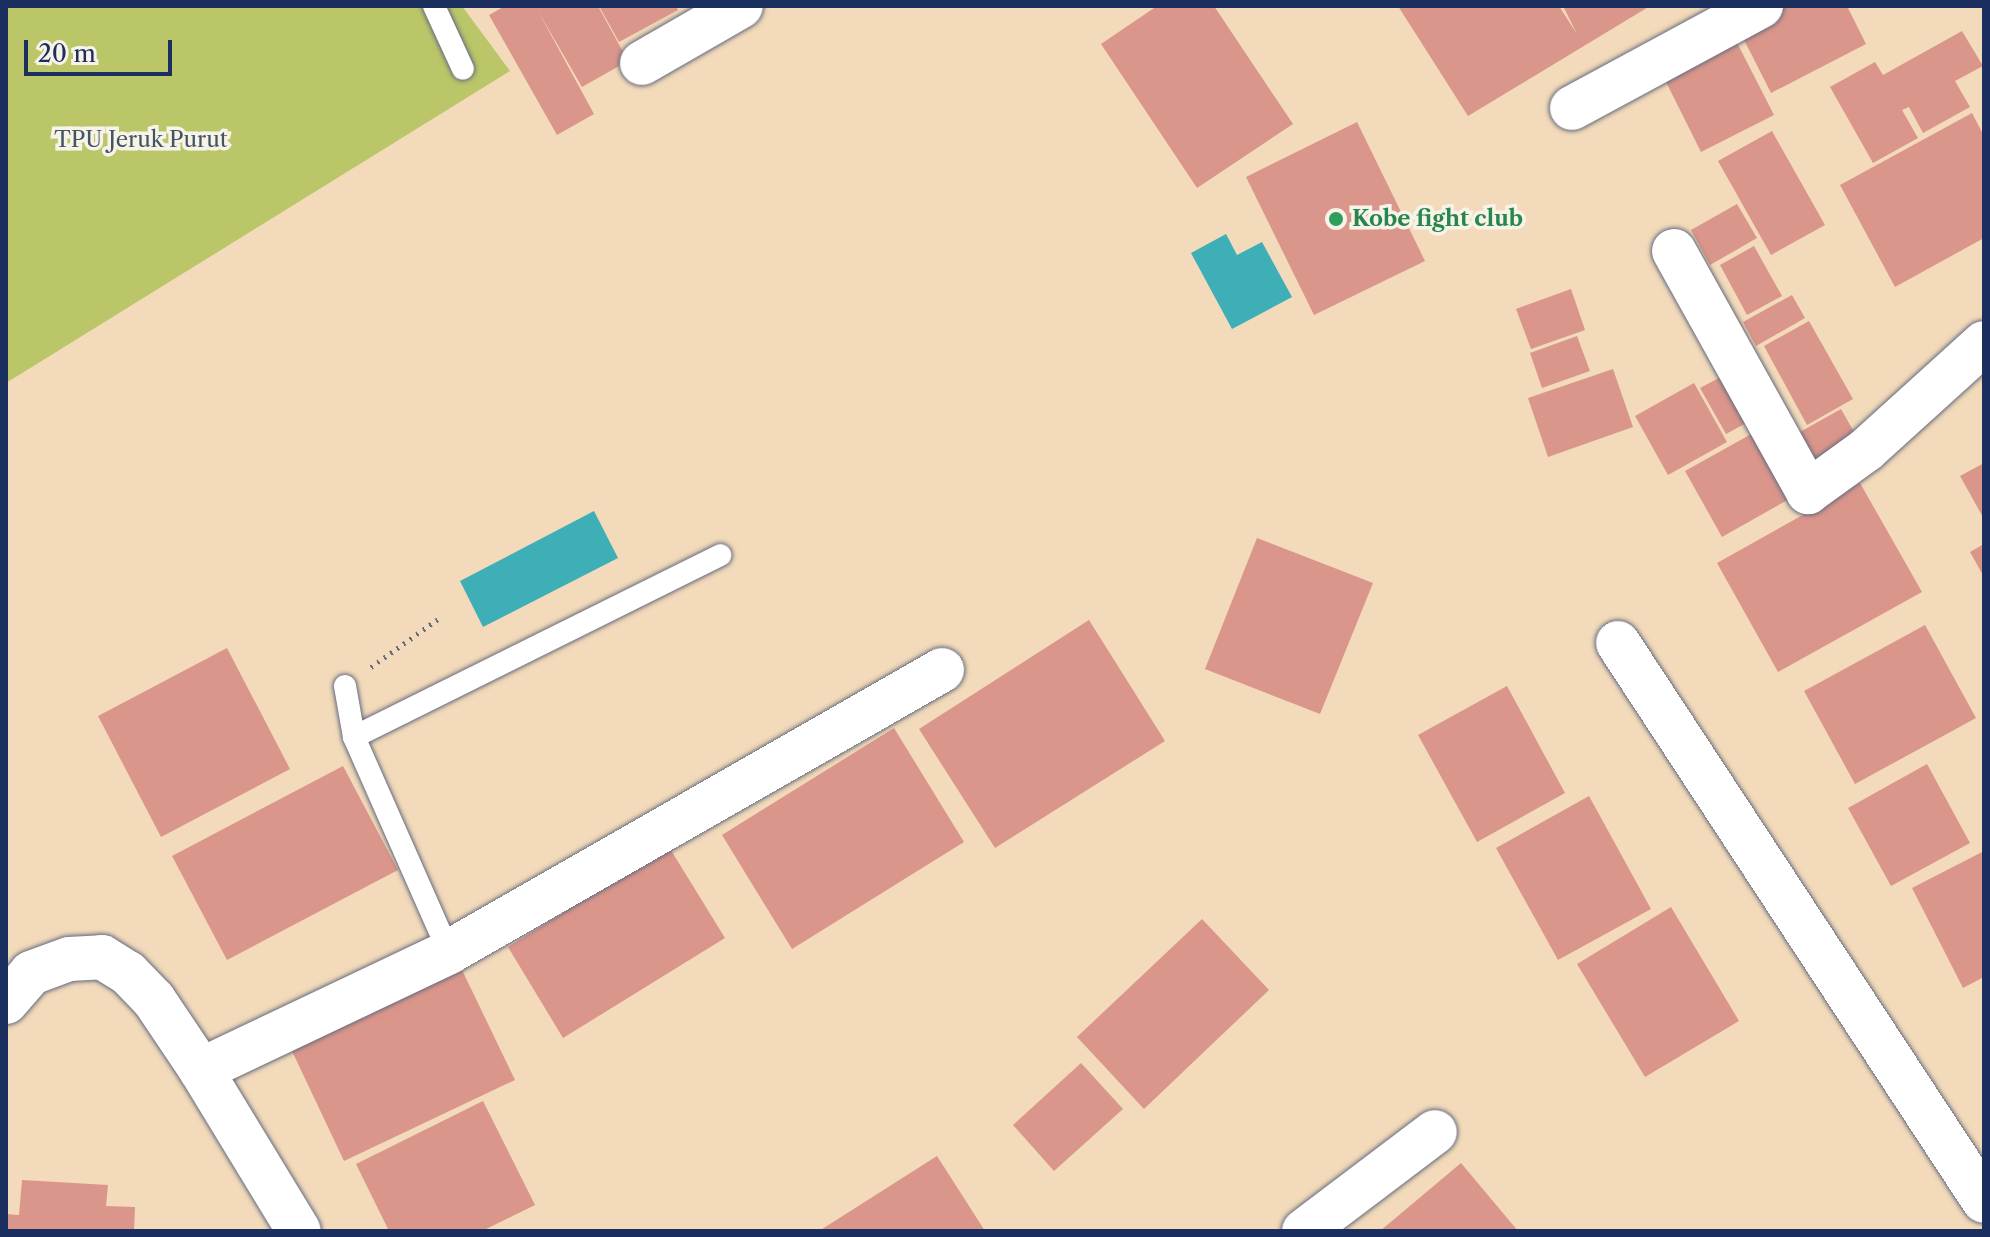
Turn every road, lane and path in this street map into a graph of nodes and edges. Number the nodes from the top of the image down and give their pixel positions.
1 (434, 6) edge
2 (741, 6) edge
3 (1761, 6) edge
4 (642, 63) dead end
5 (463, 69) dead end
6 (1572, 108) dead end
7 (1674, 251) dead end
8 (1984, 343) edge
9 (720, 555) dead end
10 (438, 619) dead end
11 (1618, 643) dead end
12 (942, 670) dead end
13 (345, 686) joint
14 (354, 737) junction
15 (449, 952) junction
16 (6, 1002) edge
17 (201, 1070) junction
18 (1435, 1132) dead end
19 (1984, 1201) edge
20 (299, 1231) edge
21 (1304, 1231) edge

1 - 5 lane
2 - 4 street
3 - 6 street
7 - 8 street
9 - 14 lane
10 - 13 path
11 - 19 street
12 - 15 street
13 - 14 lane
14 - 15 lane
15 - 17 street
16 - 17 street
17 - 20 street
18 - 21 street

